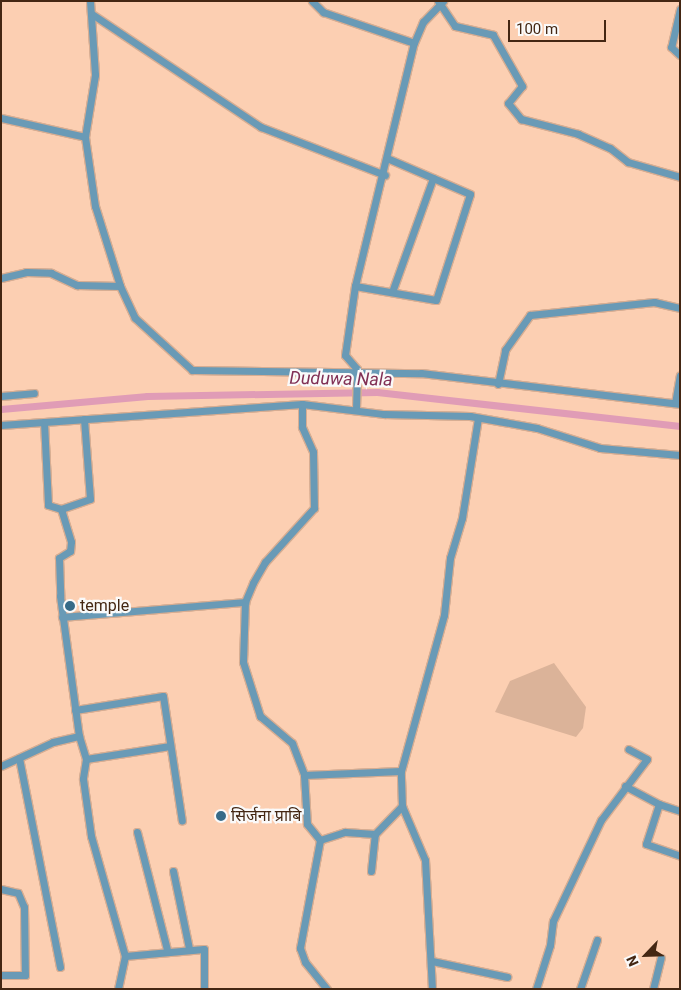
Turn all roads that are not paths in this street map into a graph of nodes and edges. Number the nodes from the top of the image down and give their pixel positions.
1 (90, 1) edge
2 (312, 1) edge
3 (441, 2) edge
4 (680, 9) edge
5 (92, 14) junction
6 (414, 43) junction
7 (680, 55) edge
8 (1, 118) edge
9 (84, 137) junction
10 (387, 158) junction
11 (385, 175) junction
12 (680, 177) edge
13 (433, 178) junction
14 (1, 278) edge
15 (120, 286) junction
16 (355, 286) junction
17 (392, 292) junction
18 (680, 308) edge
19 (357, 369) junction
20 (680, 375) edge
21 (498, 384) junction
22 (34, 393) dead end
23 (1, 396) edge
24 (302, 404) junction
25 (677, 404) edge
26 (356, 410) junction
27 (478, 418) junction
28 (84, 419) junction
29 (44, 422) junction
30 (1, 425) edge
31 (680, 455) edge
32 (61, 509) junction
33 (245, 602) junction
34 (62, 617) junction
35 (75, 710) junction
36 (79, 736) junction
37 (170, 746) junction
38 (628, 749) dead end
39 (19, 758) junction
40 (86, 759) junction
41 (1, 766) edge
42 (401, 771) junction
43 (304, 775) junction
44 (625, 786) junction
45 (658, 804) junction
46 (402, 806) junction
47 (680, 811) edge
48 (182, 821) dead end
49 (137, 832) dead end
50 (375, 834) junction
51 (320, 840) junction
52 (680, 856) edge
53 (173, 870) dead end
54 (371, 871) dead end
55 (1, 889) edge
56 (596, 940) dead end
57 (190, 948) junction
58 (167, 950) junction
59 (125, 956) junction
60 (661, 958) dead end
61 (432, 960) junction
62 (60, 967) dead end
63 (1, 975) edge
64 (507, 977) dead end
65 (118, 989) edge
66 (204, 989) edge
67 (327, 989) edge
68 (432, 989) edge
69 (536, 989) edge
70 (580, 989) edge
71 (653, 989) edge

1 - 5 street
2 - 6 street
3 - 6 street
3 - 12 street
4 - 7 street
5 - 9 street
5 - 11 street
6 - 10 street
8 - 9 street
9 - 15 street
10 - 11 street
10 - 13 street
11 - 16 street
13 - 17 street
13 - 17 street
14 - 15 street
15 - 19 street
16 - 17 street
16 - 19 street
18 - 21 street
19 - 21 street
19 - 26 street
20 - 25 street
21 - 25 street
22 - 23 street
24 - 26 street
24 - 28 street
24 - 33 street
26 - 27 street
27 - 31 street
27 - 42 street
28 - 29 street
28 - 32 street
29 - 30 street
29 - 32 street
32 - 34 street
33 - 34 street
33 - 43 street
34 - 35 street
35 - 36 street
35 - 37 street
36 - 39 street
36 - 40 street
37 - 40 street
37 - 48 street
38 - 44 street
39 - 41 street
39 - 62 street
40 - 59 street
42 - 43 street
42 - 46 street
43 - 51 street
44 - 45 street
44 - 69 street
45 - 47 street
45 - 52 street
46 - 50 street
46 - 61 street
49 - 58 street
50 - 51 street
50 - 54 street
51 - 67 street
53 - 57 street
55 - 63 street
56 - 70 street
57 - 58 street
57 - 66 street
58 - 59 street
59 - 65 street
60 - 71 street
61 - 64 street
61 - 68 street

